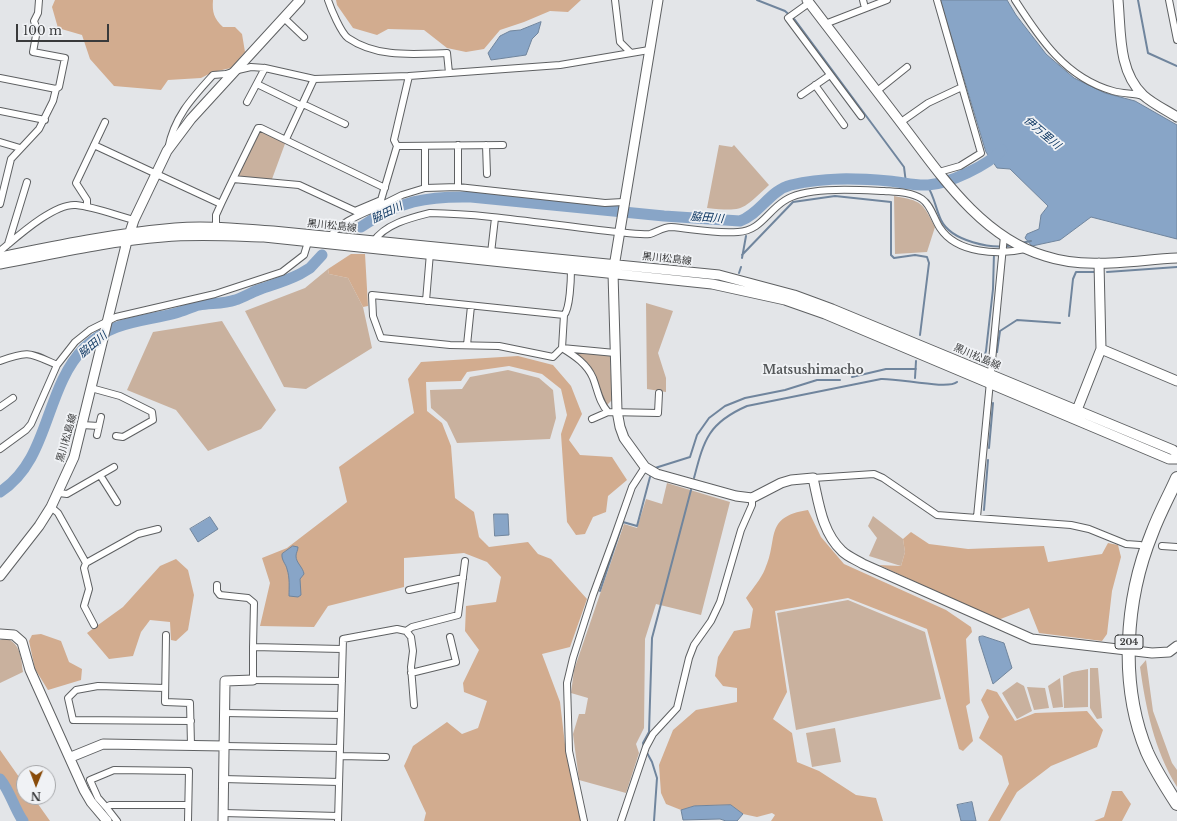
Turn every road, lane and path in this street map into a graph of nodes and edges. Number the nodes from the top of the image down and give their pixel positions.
1 (39, 0) edge
2 (300, 0) edge
3 (328, 0) edge
4 (615, 0) edge
5 (658, 0) edge
6 (863, 0) edge
7 (887, 0) edge
8 (937, 0) edge
9 (1015, 0) edge
10 (1118, 0) edge
11 (1169, 0) edge
12 (808, 1) edge
13 (865, 8) junction
14 (284, 18) junction
15 (825, 24) junction
16 (1176, 26) edge
17 (304, 37) dead end
18 (1177, 40) edge
19 (649, 50) junction
20 (631, 53) junction
21 (907, 67) dead end
22 (265, 68) junction
23 (238, 70) junction
24 (449, 73) junction
25 (830, 75) junction
26 (409, 76) junction
27 (0, 78) edge
28 (314, 79) junction
29 (257, 84) junction
30 (815, 85) junction
31 (962, 87) junction
32 (56, 89) junction
33 (876, 91) junction
34 (801, 95) dead end
35 (1144, 96) junction
36 (247, 102) dead end
37 (302, 105) junction
38 (0, 111) edge
39 (860, 116) dead end
40 (1177, 117) edge
41 (44, 120) junction
42 (105, 122) dead end
43 (901, 122) junction
44 (345, 124) dead end
45 (844, 125) dead end
46 (286, 139) junction
47 (0, 142) edge
48 (94, 145) junction
49 (458, 145) junction
50 (486, 145) junction
51 (503, 145) dead end
52 (397, 146) junction
53 (425, 146) junction
54 (20, 148) junction
55 (167, 151) junction
56 (939, 172) junction
57 (155, 173) junction
58 (487, 174) dead end
59 (3, 179) edge
60 (233, 179) junction
61 (27, 182) dead end
62 (458, 187) junction
63 (385, 188) junction
64 (425, 188) junction
65 (381, 202) junction
66 (623, 202) junction
67 (0, 204) edge
68 (221, 204) junction
69 (87, 207) junction
70 (495, 218) junction
71 (134, 220) junction
72 (216, 228) junction
73 (618, 232) junction
74 (1004, 236) junction
75 (128, 237) junction
76 (330, 237) junction
77 (308, 242) junction
78 (373, 242) junction
79 (8, 244) junction
80 (1026, 249) junction
81 (0, 251) edge
82 (430, 251) junction
83 (1002, 252) junction
84 (491, 253) junction
85 (0, 256) edge
86 (1177, 258) edge
87 (1099, 263) junction
88 (0, 264) edge
89 (571, 269) junction
90 (613, 269) junction
91 (426, 301) junction
92 (471, 306) junction
93 (564, 316) junction
94 (107, 322) junction
95 (467, 346) junction
96 (562, 348) junction
97 (1101, 349) junction
98 (615, 353) junction
99 (0, 361) edge
100 (57, 365) junction
101 (990, 379) junction
102 (1177, 381) edge
103 (92, 388) junction
104 (659, 393) dead end
105 (13, 398) dead end
106 (0, 407) edge
107 (612, 412) junction
108 (1075, 414) junction
109 (101, 416) dead end
110 (592, 419) dead end
111 (82, 425) junction
112 (99, 426) junction
113 (97, 435) dead end
114 (116, 436) dead end
115 (0, 449) edge
116 (1177, 453) edge
117 (1177, 459) edge
118 (114, 467) dead end
119 (645, 467) junction
120 (100, 475) junction
121 (813, 478) junction
122 (1177, 478) edge
123 (59, 493) junction
124 (752, 498) junction
125 (117, 502) dead end
126 (51, 507) junction
127 (977, 517) junction
128 (158, 529) dead end
129 (1140, 545) dead end
130 (1162, 546) dead end
131 (1177, 547) edge
132 (466, 561) dead end
133 (86, 563) junction
134 (0, 576) edge
135 (463, 578) junction
136 (217, 585) dead end
137 (409, 590) dead end
138 (94, 625) dead end
139 (406, 631) junction
140 (0, 634) edge
141 (166, 635) dead end
142 (450, 637) dead end
143 (1177, 646) edge
144 (253, 647) junction
145 (342, 649) junction
146 (1128, 649) junction
147 (411, 673) junction
148 (253, 680) junction
149 (342, 681) junction
150 (165, 688) junction
151 (414, 705) dead end
152 (224, 713) junction
153 (341, 715) junction
154 (191, 721) junction
155 (190, 745) junction
156 (224, 746) junction
157 (340, 748) junction
158 (340, 756) junction
159 (71, 757) junction
160 (386, 757) dead end
161 (223, 779) junction
162 (339, 782) junction
163 (1177, 804) edge
164 (188, 805) junction
165 (106, 807) junction
166 (223, 817) edge
167 (338, 818) edge
168 (107, 821) edge
169 (117, 821) edge
170 (188, 821) edge
171 (584, 821) edge
172 (621, 821) edge

1 - 32 street
2 - 14 street
3 - 24 street
4 - 20 street
5 - 19 street
6 - 13 street
7 - 13 street
8 - 31 street
9 - 35 street
10 - 35 street
11 - 16 street
12 - 15 street
12 - 25 street
13 - 15 street
14 - 17 street
14 - 23 street
15 - 33 street
16 - 18 street
19 - 20 street
19 - 66 street
20 - 24 street
21 - 33 street
22 - 23 street
22 - 28 street
22 - 29 street
23 - 55 street
23 - 55 street
24 - 26 street
25 - 30 street
25 - 39 street
26 - 28 street
26 - 52 street
27 - 32 street
28 - 37 street
29 - 36 street
29 - 37 street
30 - 34 street
30 - 45 street
31 - 43 street
31 - 56 street
32 - 41 street
33 - 43 street
35 - 40 street
37 - 44 street
37 - 46 street
38 - 41 street
41 - 54 street
42 - 48 street
43 - 56 street
46 - 60 street
46 - 63 street
47 - 54 street
48 - 57 street
48 - 69 street
49 - 50 street
49 - 53 street
49 - 62 street
50 - 51 street
50 - 58 street
52 - 53 street
52 - 63 street
53 - 64 street
54 - 59 street
55 - 57 street
56 - 74 street
57 - 68 street
57 - 71 street
59 - 67 street
60 - 65 street
60 - 68 street
61 - 79 street
62 - 64 street
62 - 66 street
63 - 65 street
64 - 65 street
65 - 76 street
66 - 73 street
68 - 72 street
69 - 71 street
69 - 79 street
70 - 73 street
70 - 78 street
70 - 84 street
71 - 75 street
72 - 75 street, 黒川松島線
72 - 76 street, 黒川松島線
73 - 83 street
73 - 90 street
74 - 80 street
74 - 83 street
75 - 77 street, 黒川松島線
75 - 85 street
75 - 88 street
75 - 94 street, 黒川松島線
76 - 78 street, 黒川松島線
77 - 82 street, 黒川松島線
77 - 94 street
78 - 82 street, 黒川松島線
79 - 81 street
80 - 83 street
80 - 87 street
82 - 84 street, 黒川松島線
82 - 89 street, 黒川松島線
82 - 91 street
83 - 101 street
84 - 90 street, 黒川松島線
86 - 87 street
87 - 97 street
89 - 90 street, 黒川松島線
89 - 93 street
90 - 98 street
90 - 101 street, 黒川松島線
91 - 92 street
91 - 95 street
92 - 93 street
92 - 95 street
93 - 96 street
94 - 100 street
94 - 103 street, 黒川松島線
95 - 96 street
96 - 98 street
96 - 107 street
97 - 102 street
97 - 108 street
98 - 107 street
99 - 100 street
100 - 115 street
101 - 108 street, 黒川松島線
101 - 127 street
103 - 111 street, 黒川松島線
103 - 114 street
104 - 107 street
105 - 106 street
107 - 110 street
107 - 119 street
108 - 116 street, 黒川松島線
108 - 117 street, 黒川松島線
109 - 112 street
111 - 112 street
111 - 123 street, 黒川松島線
112 - 113 street
118 - 120 street
119 - 124 street
119 - 171 street
120 - 123 street
120 - 125 street
121 - 124 street
121 - 127 street
121 - 146 street
122 - 146 highway, 204
123 - 126 street, 黒川松島線
124 - 172 street
126 - 133 street
126 - 134 street, 黒川松島線
127 - 129 street
128 - 133 street
130 - 131 street
132 - 135 street
133 - 138 street
135 - 137 street
135 - 139 street
136 - 144 street
139 - 145 street
139 - 147 street
140 - 159 street
141 - 150 street
142 - 147 street
143 - 146 street
144 - 145 street
144 - 148 street
145 - 149 street
146 - 163 highway, 204
147 - 151 street
148 - 149 street
148 - 152 street
149 - 153 street
150 - 154 street
150 - 154 street
152 - 153 street
152 - 156 street
153 - 157 street
154 - 155 street
155 - 156 street
155 - 159 street
156 - 157 street
156 - 161 street
157 - 158 street
158 - 160 street
158 - 162 street
159 - 168 street
161 - 162 street
161 - 166 street
162 - 167 street
164 - 165 street
164 - 165 street
164 - 170 street
165 - 169 street
166 - 167 street

